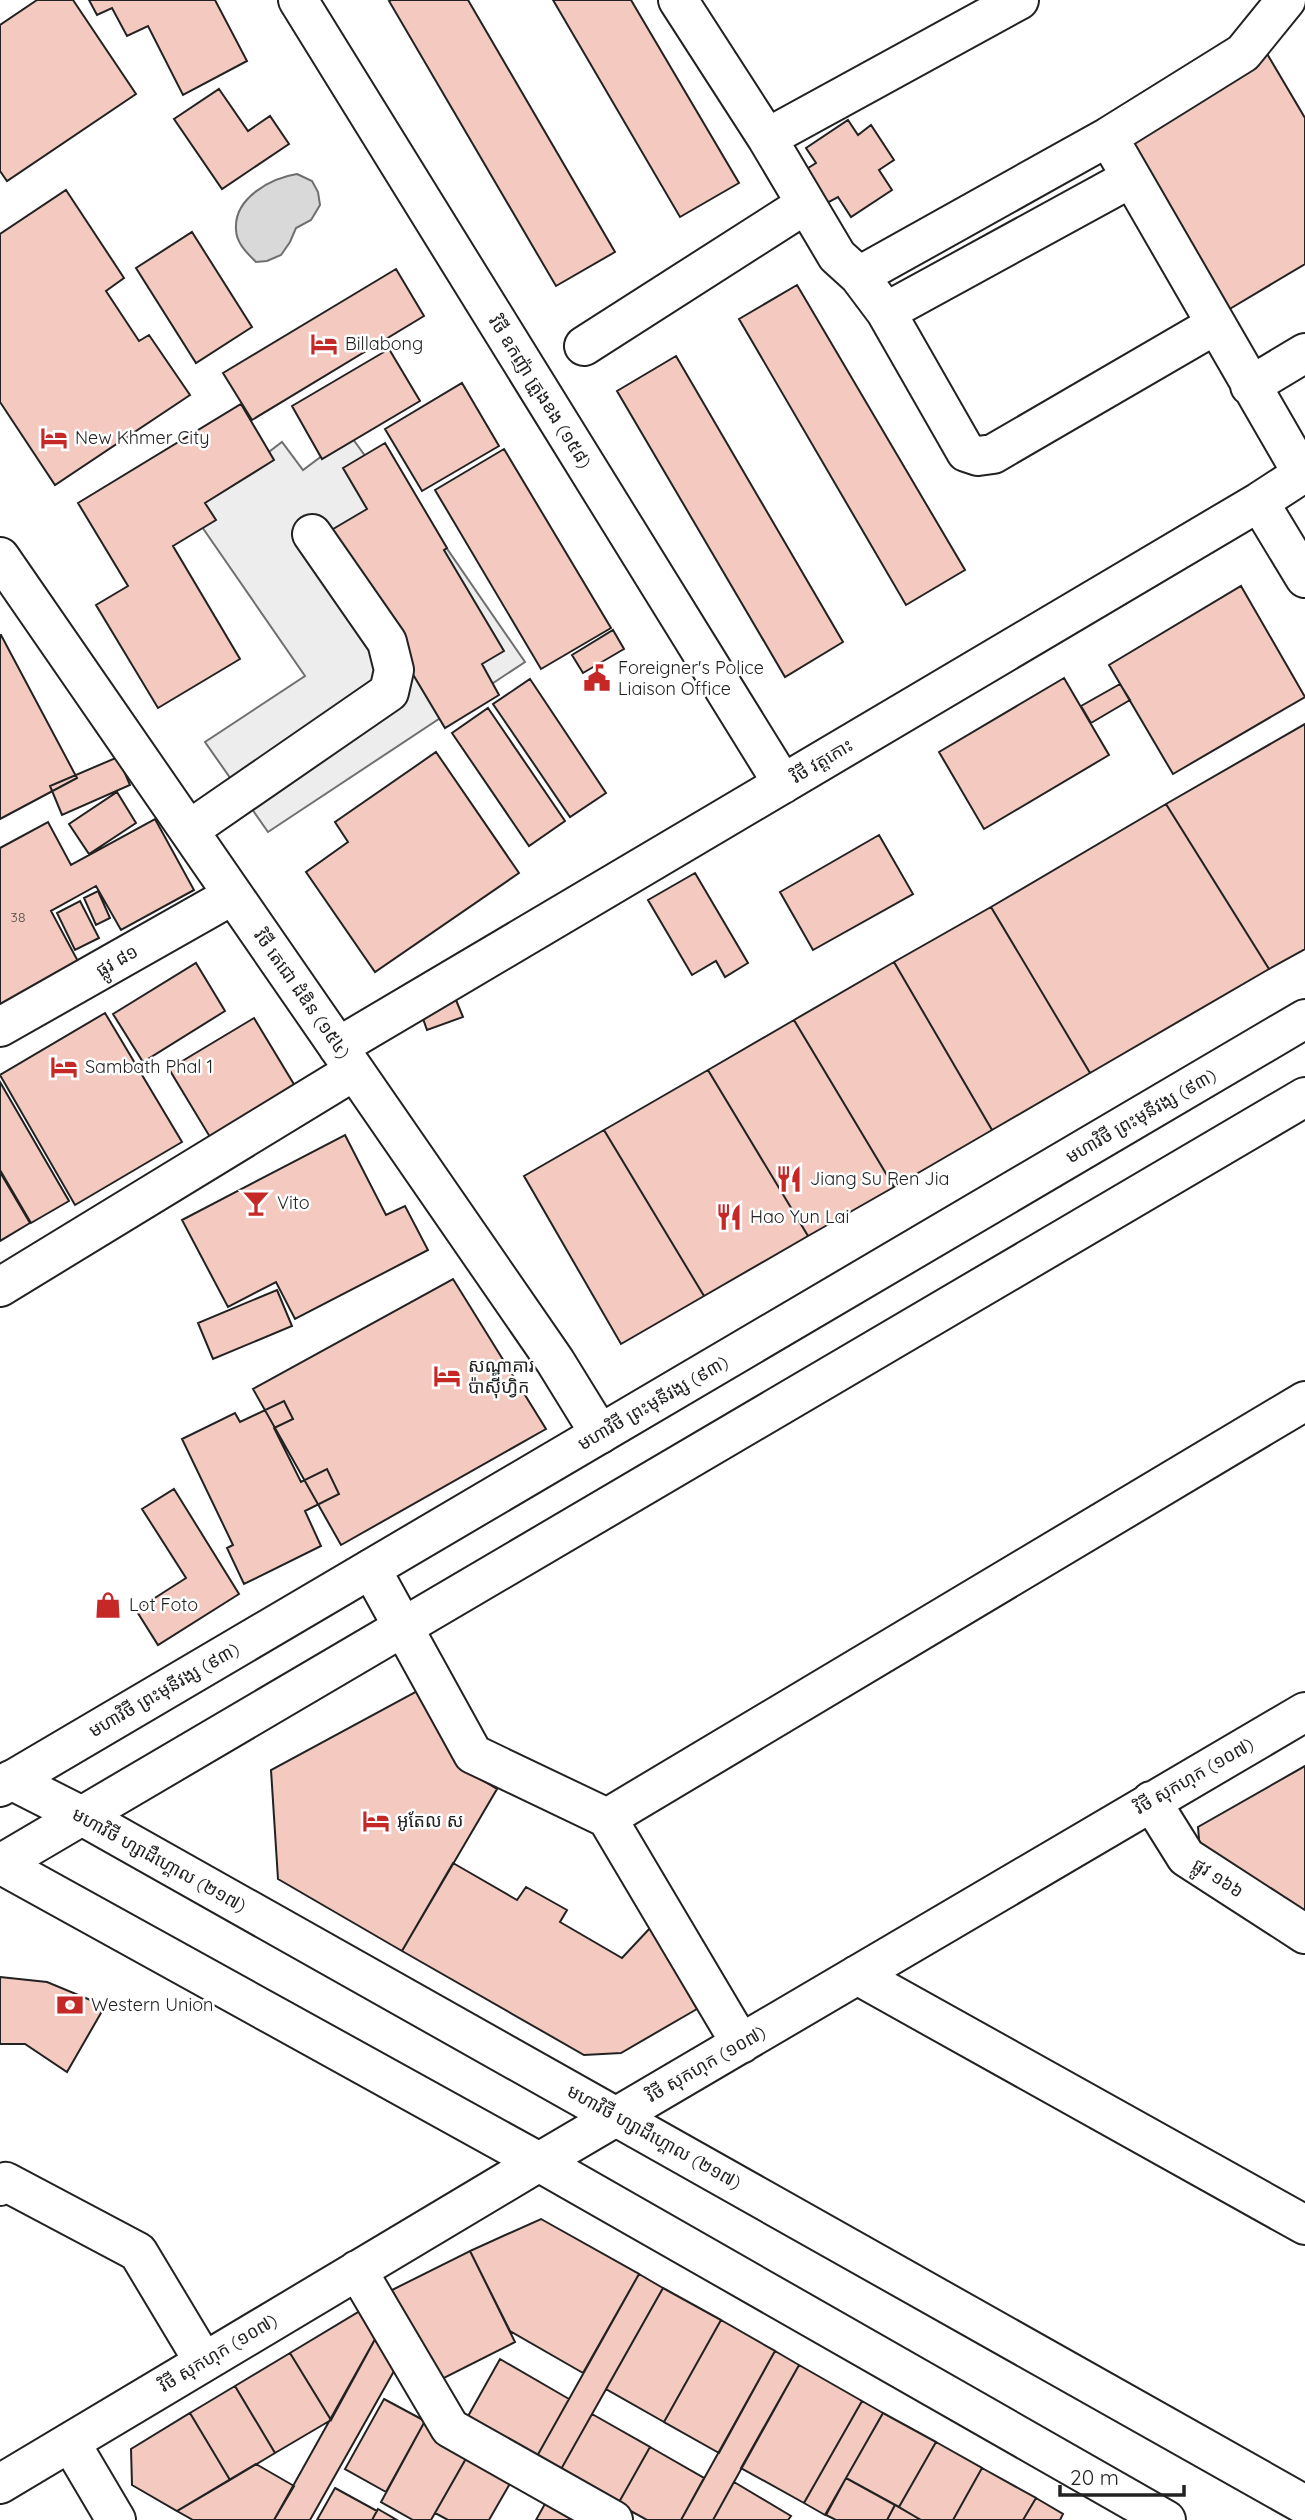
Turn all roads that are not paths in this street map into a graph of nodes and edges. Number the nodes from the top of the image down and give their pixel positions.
1 (298, 0) edge
2 (678, 0) edge
3 (1019, 0) edge
4 (1286, 0) edge
5 (1108, 137) junction
6 (767, 138) junction
7 (1131, 178) junction
8 (806, 204) junction
9 (859, 276) junction
10 (886, 312) junction
11 (1215, 325) junction
12 (584, 346) dead end
13 (1305, 353) edge
14 (1250, 386) junction
15 (1304, 473) edge
16 (1259, 502) junction
17 (312, 534) dead end
18 (0, 557) edge
19 (1305, 578) edge
20 (783, 784) junction
21 (189, 830) junction
22 (233, 895) junction
23 (1305, 1019) edge
24 (0, 1027) edge
25 (346, 1059) junction
26 (1305, 1097) edge
27 (0, 1287) edge
28 (1305, 1401) edge
29 (600, 1434) junction
30 (371, 1569) junction
31 (404, 1627) junction
32 (1305, 1712) edge
33 (4, 1780) edge
34 (1151, 1801) junction
35 (82, 1816) junction
36 (607, 1818) junction
37 (0, 1864) edge
38 (1305, 1934) edge
39 (858, 1975) junction
40 (741, 2044) junction
41 (617, 2116) junction
42 (539, 2162) junction
43 (0, 2186) edge
44 (1305, 2225) edge
45 (357, 2270) junction
46 (204, 2362) junction
47 (70, 2442) junction
48 (0, 2484) edge
49 (1305, 2505) edge
50 (116, 2520) edge
51 (613, 2520) edge
52 (1166, 2520) edge

1 - 20 main road, វិថី ឧកញ៉ា ត្រួងខង (១៥៨)
2 - 6 main road
3 - 6 main road
4 - 5 main road
5 - 7 main road
5 - 9 main road
6 - 8 main road
7 - 10 main road
7 - 11 main road
8 - 9 main road
8 - 12 main road
9 - 10 main road
10 - 11 main road
11 - 14 main road
13 - 14 main road
14 - 15 main road
15 - 16 main road, វិថី វត្តកោះ
16 - 19 main road
16 - 20 main road, វិថី វត្តកោះ
17 - 21 main road
18 - 21 main road, វិថី តេជោ ដំឌិន (១៥៤)
20 - 25 main road, វិថី វត្តកោះ
21 - 22 main road, វិថី តេជោ ដំឌិន (១៥៤)
22 - 24 main road, ផ្លូវ ៨១
22 - 25 main road, វិថី តេជោ ដំឌិន (១៥៤)
23 - 29 main road, មហាវិថី ព្រះមុនីវង្ស (៩៣)
25 - 27 main road, វិថី វត្តកោះ
25 - 29 main road, វិថី តេជោ ដំឌិន (១៥៤)
26 - 31 main road
28 - 36 main road
29 - 30 main road, មហាវិថី ព្រះមុនីវង្ស (៩៣)
30 - 31 main road
30 - 33 main road, មហាវិថី ព្រះមុនីវង្ស (៩៣)
31 - 35 main road
31 - 36 main road
32 - 34 main road, វិថី សុកហុក (១០៧)
33 - 35 main road, មហាវិថី ហ្សាដឹហ្គោល (២១៧)
34 - 38 main road, ផ្លូវ ១៦៦
34 - 39 main road, វិថី សុកហុក (១០៧)
35 - 37 main road
35 - 41 main road, មហាវិថី ហ្សាដឹហ្គោល (២១៧)
36 - 40 main road
37 - 42 main road
39 - 40 main road, វិថី សុកហុក (១០៧)
39 - 44 main road
40 - 41 main road, វិថី សុកហុក (១០៧)
41 - 42 main road, វិថី សុកហុក (១០៧)
41 - 49 main road, មហាវិថី ហ្សាដឹហ្គោល (២១៧)
42 - 45 main road, វិថី សុកហុក (១០៧)
42 - 52 main road
43 - 46 main road
45 - 46 main road, វិថី សុកហុក (១០៧)
45 - 51 main road
46 - 47 main road, វិថី សុកហុក (១០៧)
47 - 48 main road, វិថី សុកហុក (១០៧)
47 - 50 main road

